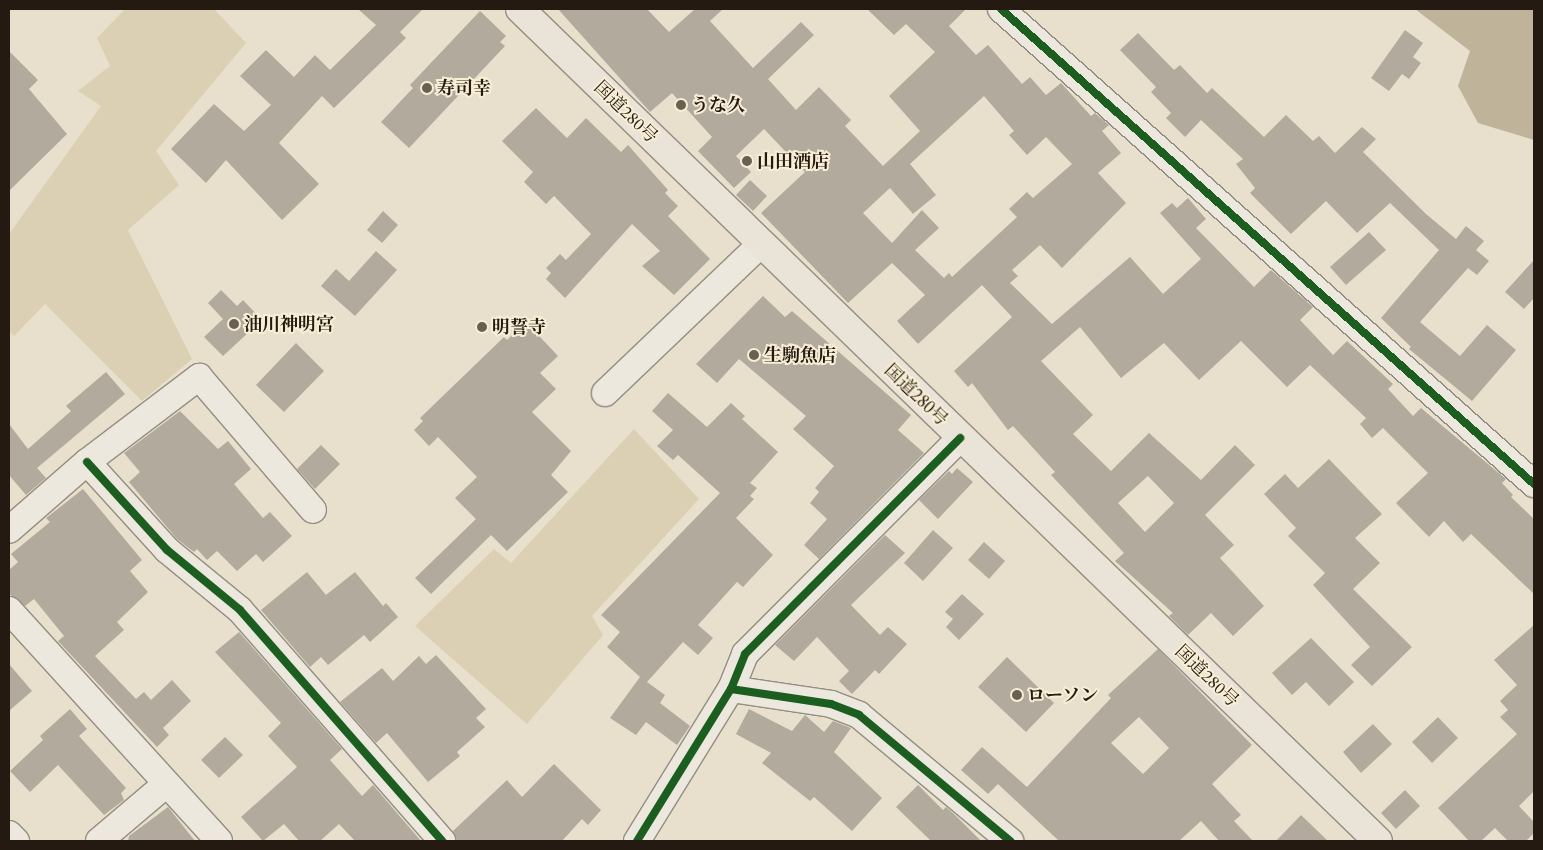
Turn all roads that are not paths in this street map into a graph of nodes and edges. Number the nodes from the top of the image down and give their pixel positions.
1 (520, 9) edge
2 (1001, 9) edge
3 (761, 244) junction
4 (605, 393) dead end
5 (960, 438) junction
6 (88, 462) junction
7 (1534, 484) edge
8 (313, 510) dead end
9 (9, 530) edge
10 (9, 610) edge
11 (731, 689) junction
12 (165, 785) junction
13 (9, 834) edge
14 (16, 841) edge
15 (99, 841) edge
16 (219, 841) edge
17 (442, 841) edge
18 (637, 841) edge
19 (1010, 841) edge
20 (1378, 841) edge

1 - 3 highway, 国道280号
2 - 7 street
3 - 4 street
3 - 5 highway, 国道280号
5 - 11 street
5 - 20 highway, 国道280号
6 - 8 street
6 - 9 street
6 - 17 street
10 - 12 street
11 - 18 street
11 - 19 street
12 - 15 street
12 - 16 street
13 - 14 street

